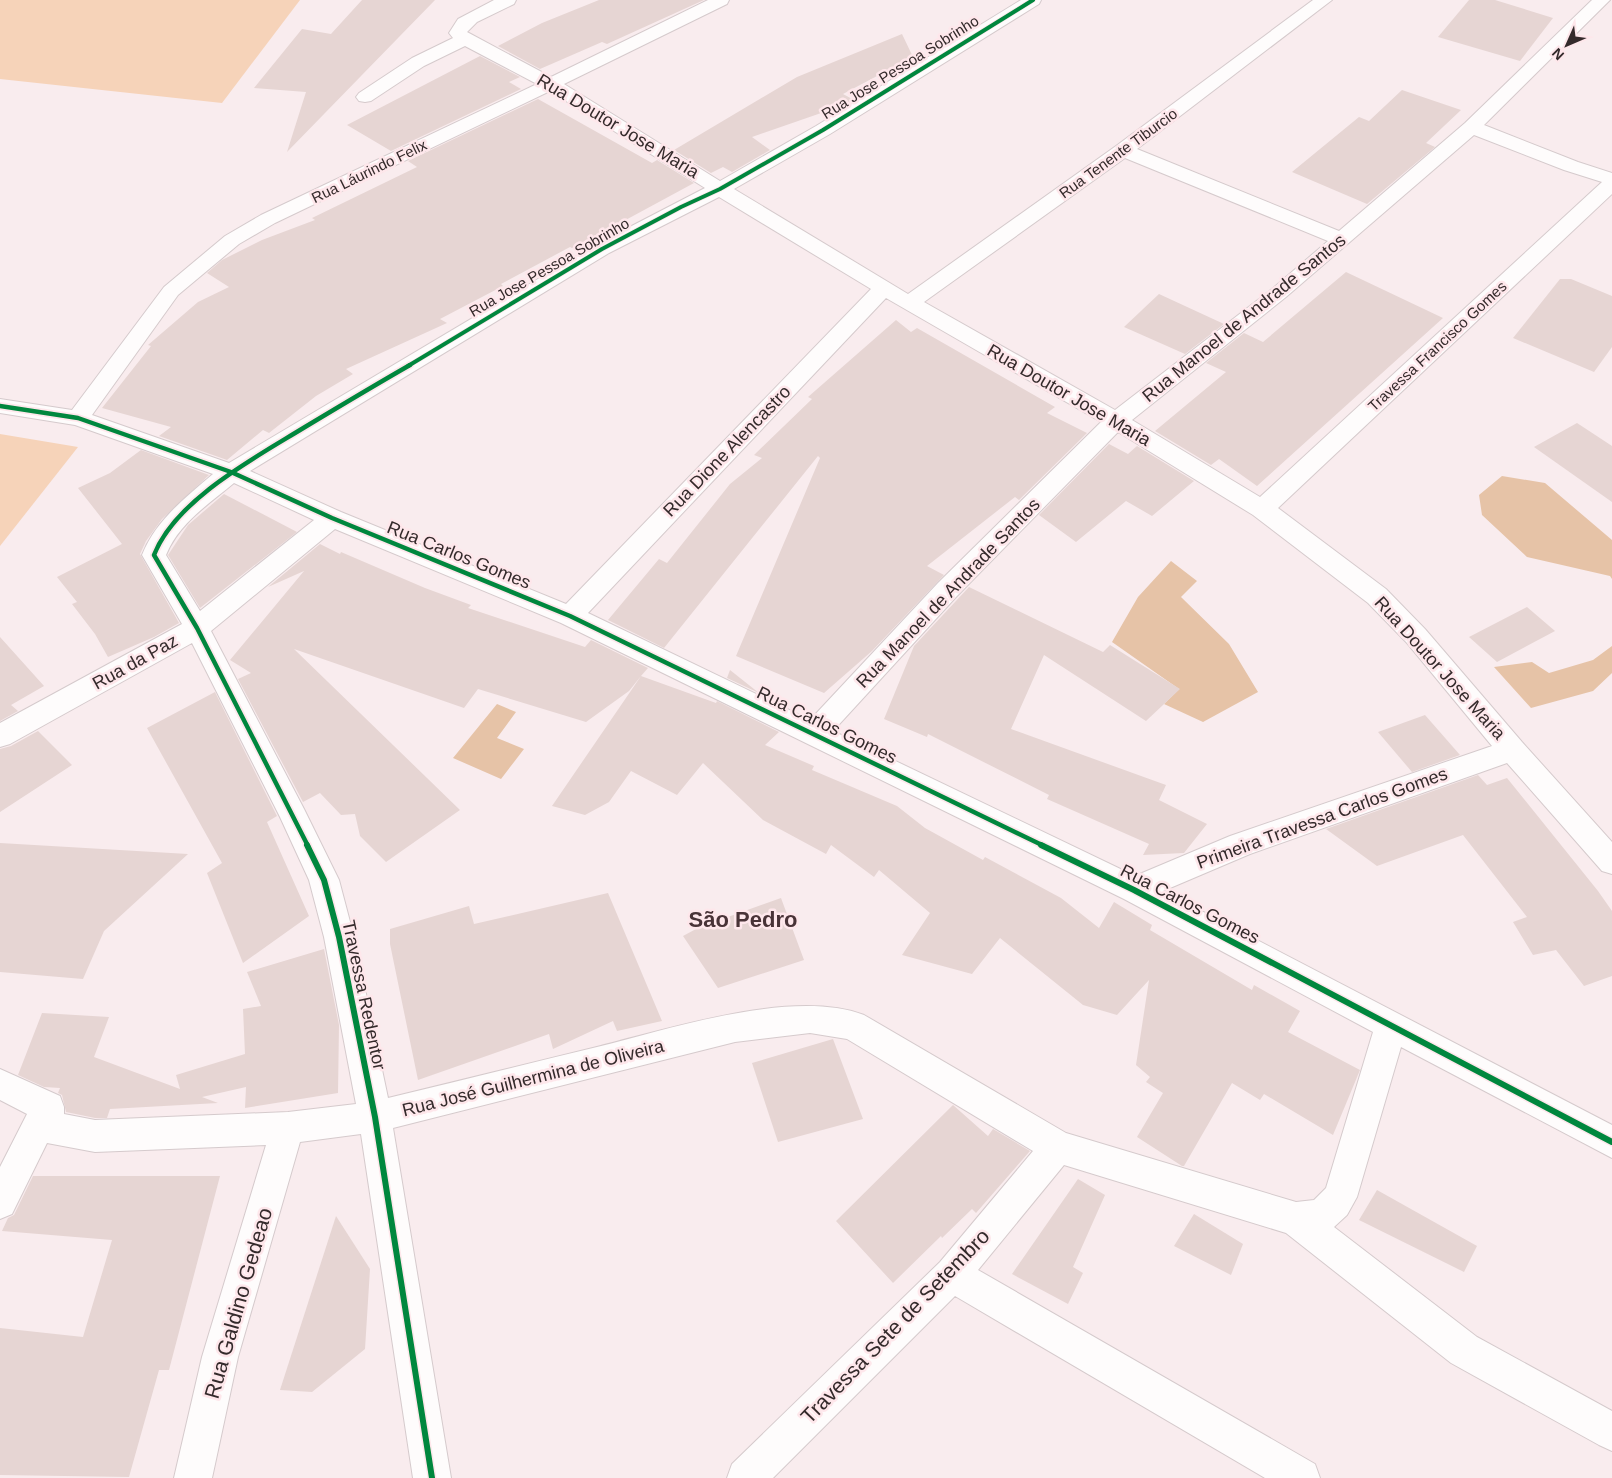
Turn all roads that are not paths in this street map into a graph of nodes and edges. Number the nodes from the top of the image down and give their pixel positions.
1 (508, 0) edge
2 (721, 0) edge
3 (1030, 0) edge
4 (1324, 0) edge
5 (1602, 0) edge
6 (465, 30) junction
7 (551, 84) junction
8 (365, 97) dead end
9 (1472, 127) junction
10 (1123, 150) junction
11 (1612, 179) edge
12 (1612, 183) edge
13 (720, 189) junction
14 (1342, 239) junction
15 (885, 287) junction
16 (909, 303) junction
17 (0, 406) edge
18 (78, 418) junction
19 (1116, 421) junction
20 (232, 472) junction
21 (1262, 509) junction
22 (332, 518) junction
23 (154, 555) joint
24 (570, 616) junction
25 (197, 628) junction
26 (814, 734) junction
27 (0, 736) edge
28 (1512, 750) junction
29 (1612, 862) edge
30 (1134, 890) junction
31 (1392, 1025) junction
32 (0, 1084) edge
33 (48, 1107) junction
34 (375, 1117) junction
35 (288, 1128) junction
36 (1612, 1142) edge
37 (1058, 1147) junction
38 (0, 1202) edge
39 (1296, 1219) junction
40 (952, 1274) junction
41 (1612, 1432) edge
42 (193, 1478) edge
43 (432, 1478) edge
44 (746, 1478) edge
45 (1301, 1478) edge

1 - 6 street
2 - 7 street, Rua Láurindo Felix
3 - 13 street, Rua Jose Pessoa Sobrinho
4 - 10 street, Rua Tenente Tiburcio
5 - 9 street, Rua Manoel de Andrade Santos
6 - 7 street, Rua Doutor Jose Maria
6 - 8 street
7 - 13 street, Rua Doutor Jose Maria
7 - 18 street, Rua Láurindo Felix
9 - 11 street
9 - 14 street, Rua Manoel de Andrade Santos
10 - 14 street
10 - 16 street, Rua Tenente Tiburcio
12 - 21 street, Travessa Francisco Gomes
13 - 15 street, Rua Doutor Jose Maria
13 - 20 street, Rua Jose Pessoa Sobrinho
14 - 19 street, Rua Manoel de Andrade Santos
15 - 16 street, Rua Doutor Jose Maria
15 - 24 street, Rua Dione Alencastro
16 - 19 street, Rua Doutor Jose Maria
17 - 18 street, Rua Carlos Gomes
18 - 20 street, Rua Carlos Gomes
19 - 21 street, Rua Doutor Jose Maria
19 - 26 street, Rua Manoel de Andrade Santos
20 - 22 street, Rua Carlos Gomes
20 - 23 street, Rua Jose Pessoa Sobrinho
21 - 28 street, Rua Doutor Jose Maria
22 - 24 street, Rua Carlos Gomes
22 - 25 street, Rua da Paz
23 - 25 street, Travessa Redentor
24 - 26 street, Rua Carlos Gomes
25 - 27 street, Rua da Paz
25 - 34 street, Travessa Redentor
26 - 30 street, Rua Carlos Gomes
28 - 29 street, Rua Doutor Jose Maria
28 - 30 street, Primeira Travessa Carlos Gomes
30 - 31 street, Rua Carlos Gomes
31 - 36 street, Rua Carlos Gomes
31 - 39 street
32 - 33 street
33 - 35 street, Rua José Guilhermina de Oliveira
33 - 38 street
34 - 35 street, Rua José Guilhermina de Oliveira
34 - 37 street, Rua José Guilhermina de Oliveira
34 - 43 street, Travessa Redentor
35 - 42 street, Rua Galdino Gedeao
37 - 39 street, Rua José Guilhermina de Oliveira
37 - 40 street, Travessa Sete de Setembro
39 - 41 street
40 - 44 street, Travessa Sete de Setembro
40 - 45 street

